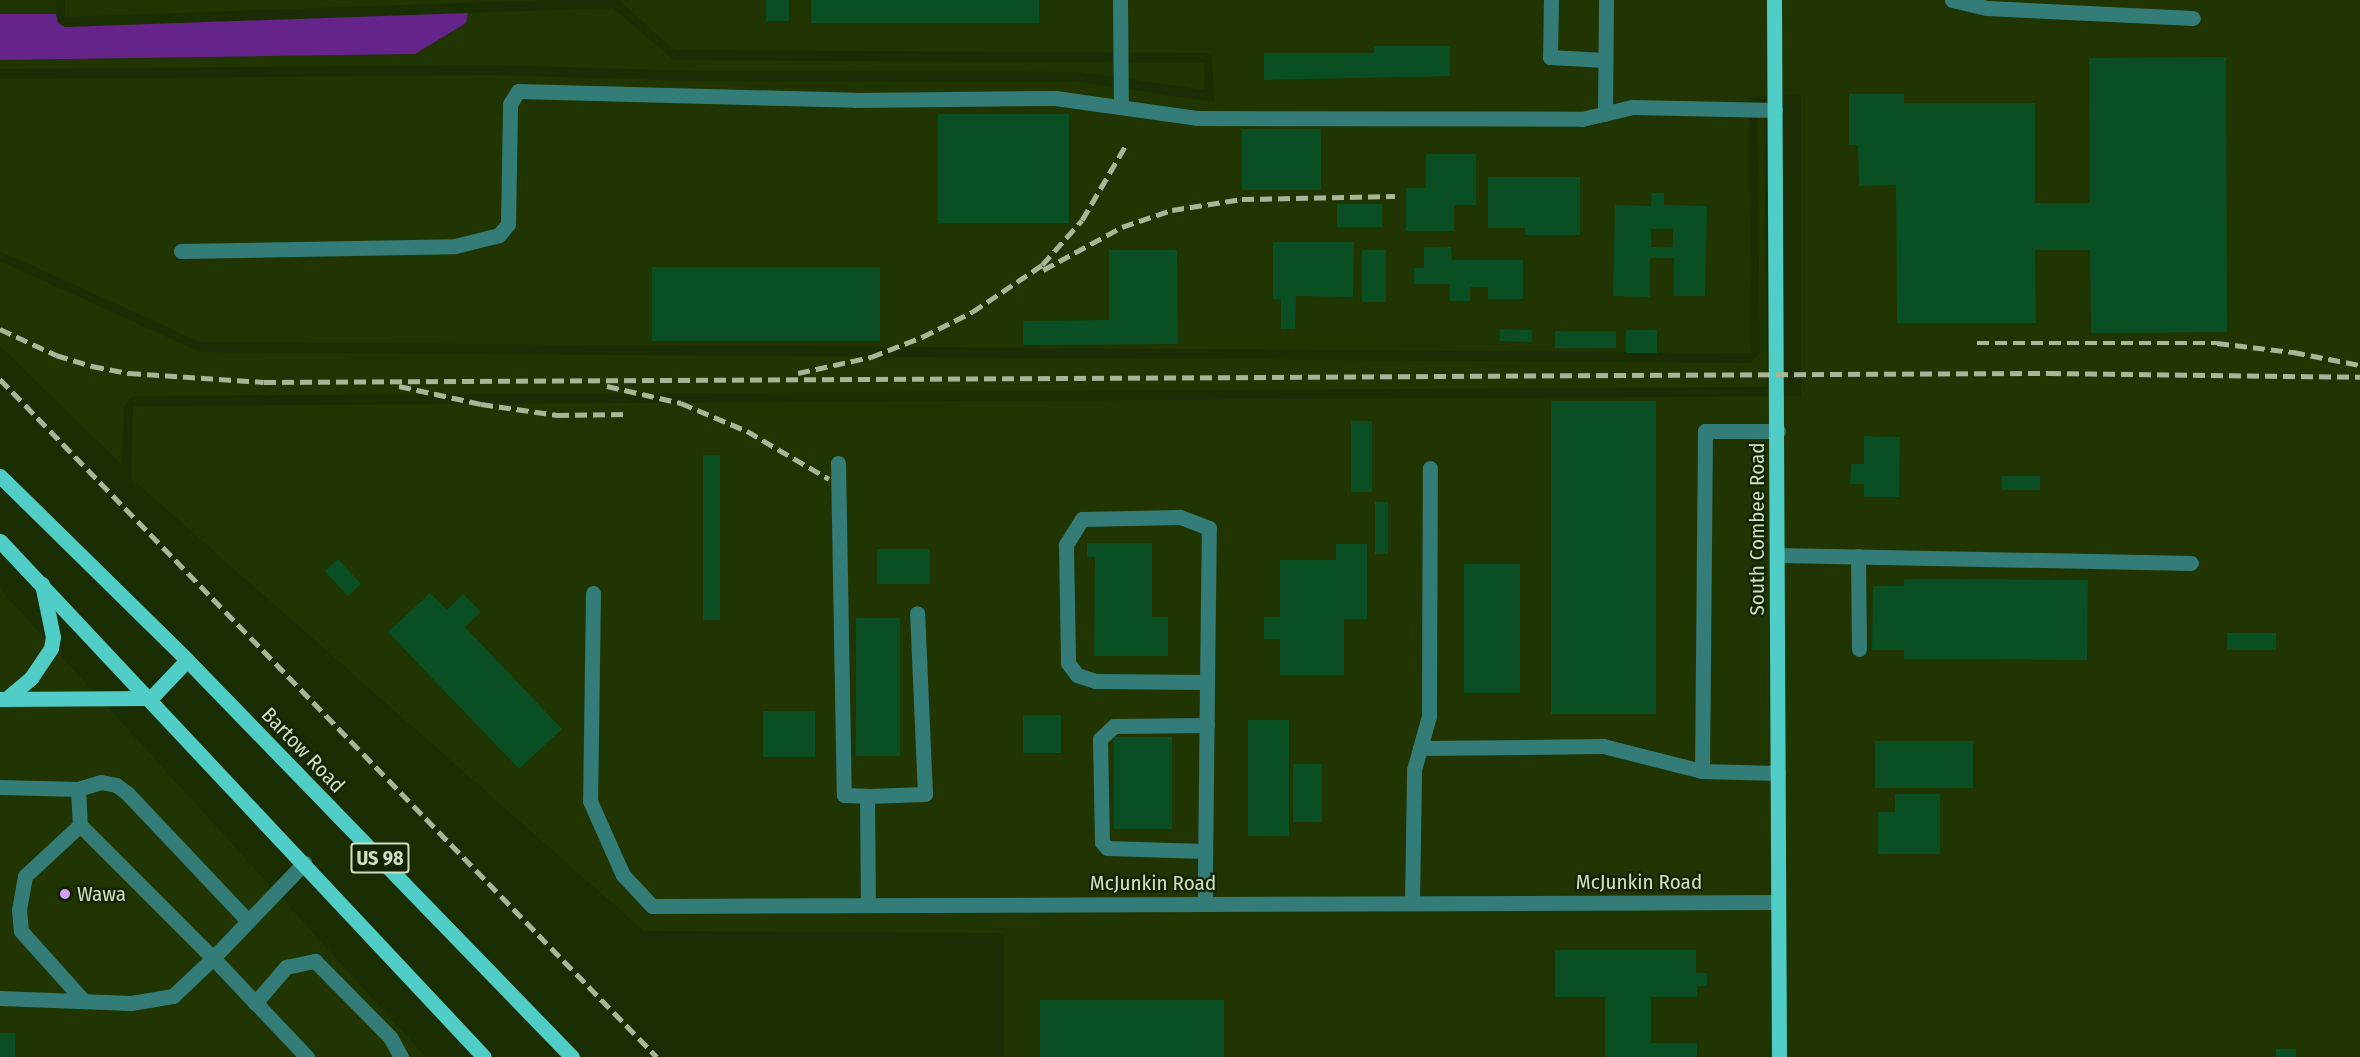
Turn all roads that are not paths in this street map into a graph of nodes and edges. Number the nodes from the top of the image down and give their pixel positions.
1 (1120, 0) edge
2 (1551, 0) edge
3 (1606, 0) edge
4 (1774, 0) edge
5 (1952, 0) edge
6 (2193, 18) dead end
7 (1605, 60) junction
8 (1121, 107) junction
9 (1775, 110) junction
10 (1605, 114) junction
11 (181, 251) dead end
12 (1778, 432) junction
13 (838, 463) dead end
14 (1430, 468) dead end
15 (0, 476) edge
16 (0, 541) edge
17 (1778, 555) junction
18 (1858, 556) junction
19 (2191, 563) dead end
20 (42, 584) junction
21 (592, 593) dead end
22 (917, 613) dead end
23 (1860, 649) dead end
24 (187, 660) junction
25 (1207, 682) junction
26 (151, 698) junction
27 (3, 699) edge
28 (1207, 725) junction
29 (1420, 748) junction
30 (1702, 771) junction
31 (1778, 773) junction
32 (0, 787) edge
33 (78, 789) junction
34 (867, 796) junction
35 (81, 825) junction
36 (1205, 851) junction
37 (304, 863) junction
38 (1778, 902) junction
39 (1412, 903) junction
40 (1204, 904) junction
41 (868, 905) junction
42 (248, 921) junction
43 (213, 958) junction
44 (0, 998) edge
45 (83, 1000) junction
46 (255, 1003) junction
47 (307, 1057) edge
48 (401, 1057) edge
49 (484, 1057) edge
50 (572, 1057) edge
51 (1779, 1057) edge

1 - 8 street
2 - 7 street
3 - 7 street
4 - 9 main road, South Combee Road
5 - 6 street
7 - 10 street
8 - 10 street
8 - 11 street
9 - 10 street
9 - 12 main road, South Combee Road
12 - 17 main road, South Combee Road
12 - 30 street
13 - 34 street
14 - 29 street
15 - 24 main road, Bartow Road / US 98
16 - 20 main road, US 98
17 - 18 street
17 - 31 main road, South Combee Road
18 - 19 street
18 - 23 street
20 - 26 main road, US 98
20 - 27 main road
21 - 41 street, McJunkin Road
22 - 34 street
24 - 26 main road
24 - 50 main road, Bartow Road / US 98
25 - 25 street
25 - 28 street
26 - 27 main road
26 - 37 main road, US 98
28 - 36 street
28 - 36 street
29 - 30 street
29 - 39 street
30 - 31 street
31 - 38 main road, South Combee Road
32 - 33 street
33 - 35 street
33 - 42 street
34 - 41 street
35 - 43 street
35 - 45 street
36 - 40 street
37 - 42 street
37 - 49 main road, US 98
38 - 39 street, McJunkin Road
38 - 51 main road, South Combee Road
39 - 40 street, McJunkin Road
40 - 41 street, McJunkin Road
42 - 43 street
43 - 45 street
43 - 46 street
44 - 45 street
46 - 47 street
46 - 48 street

